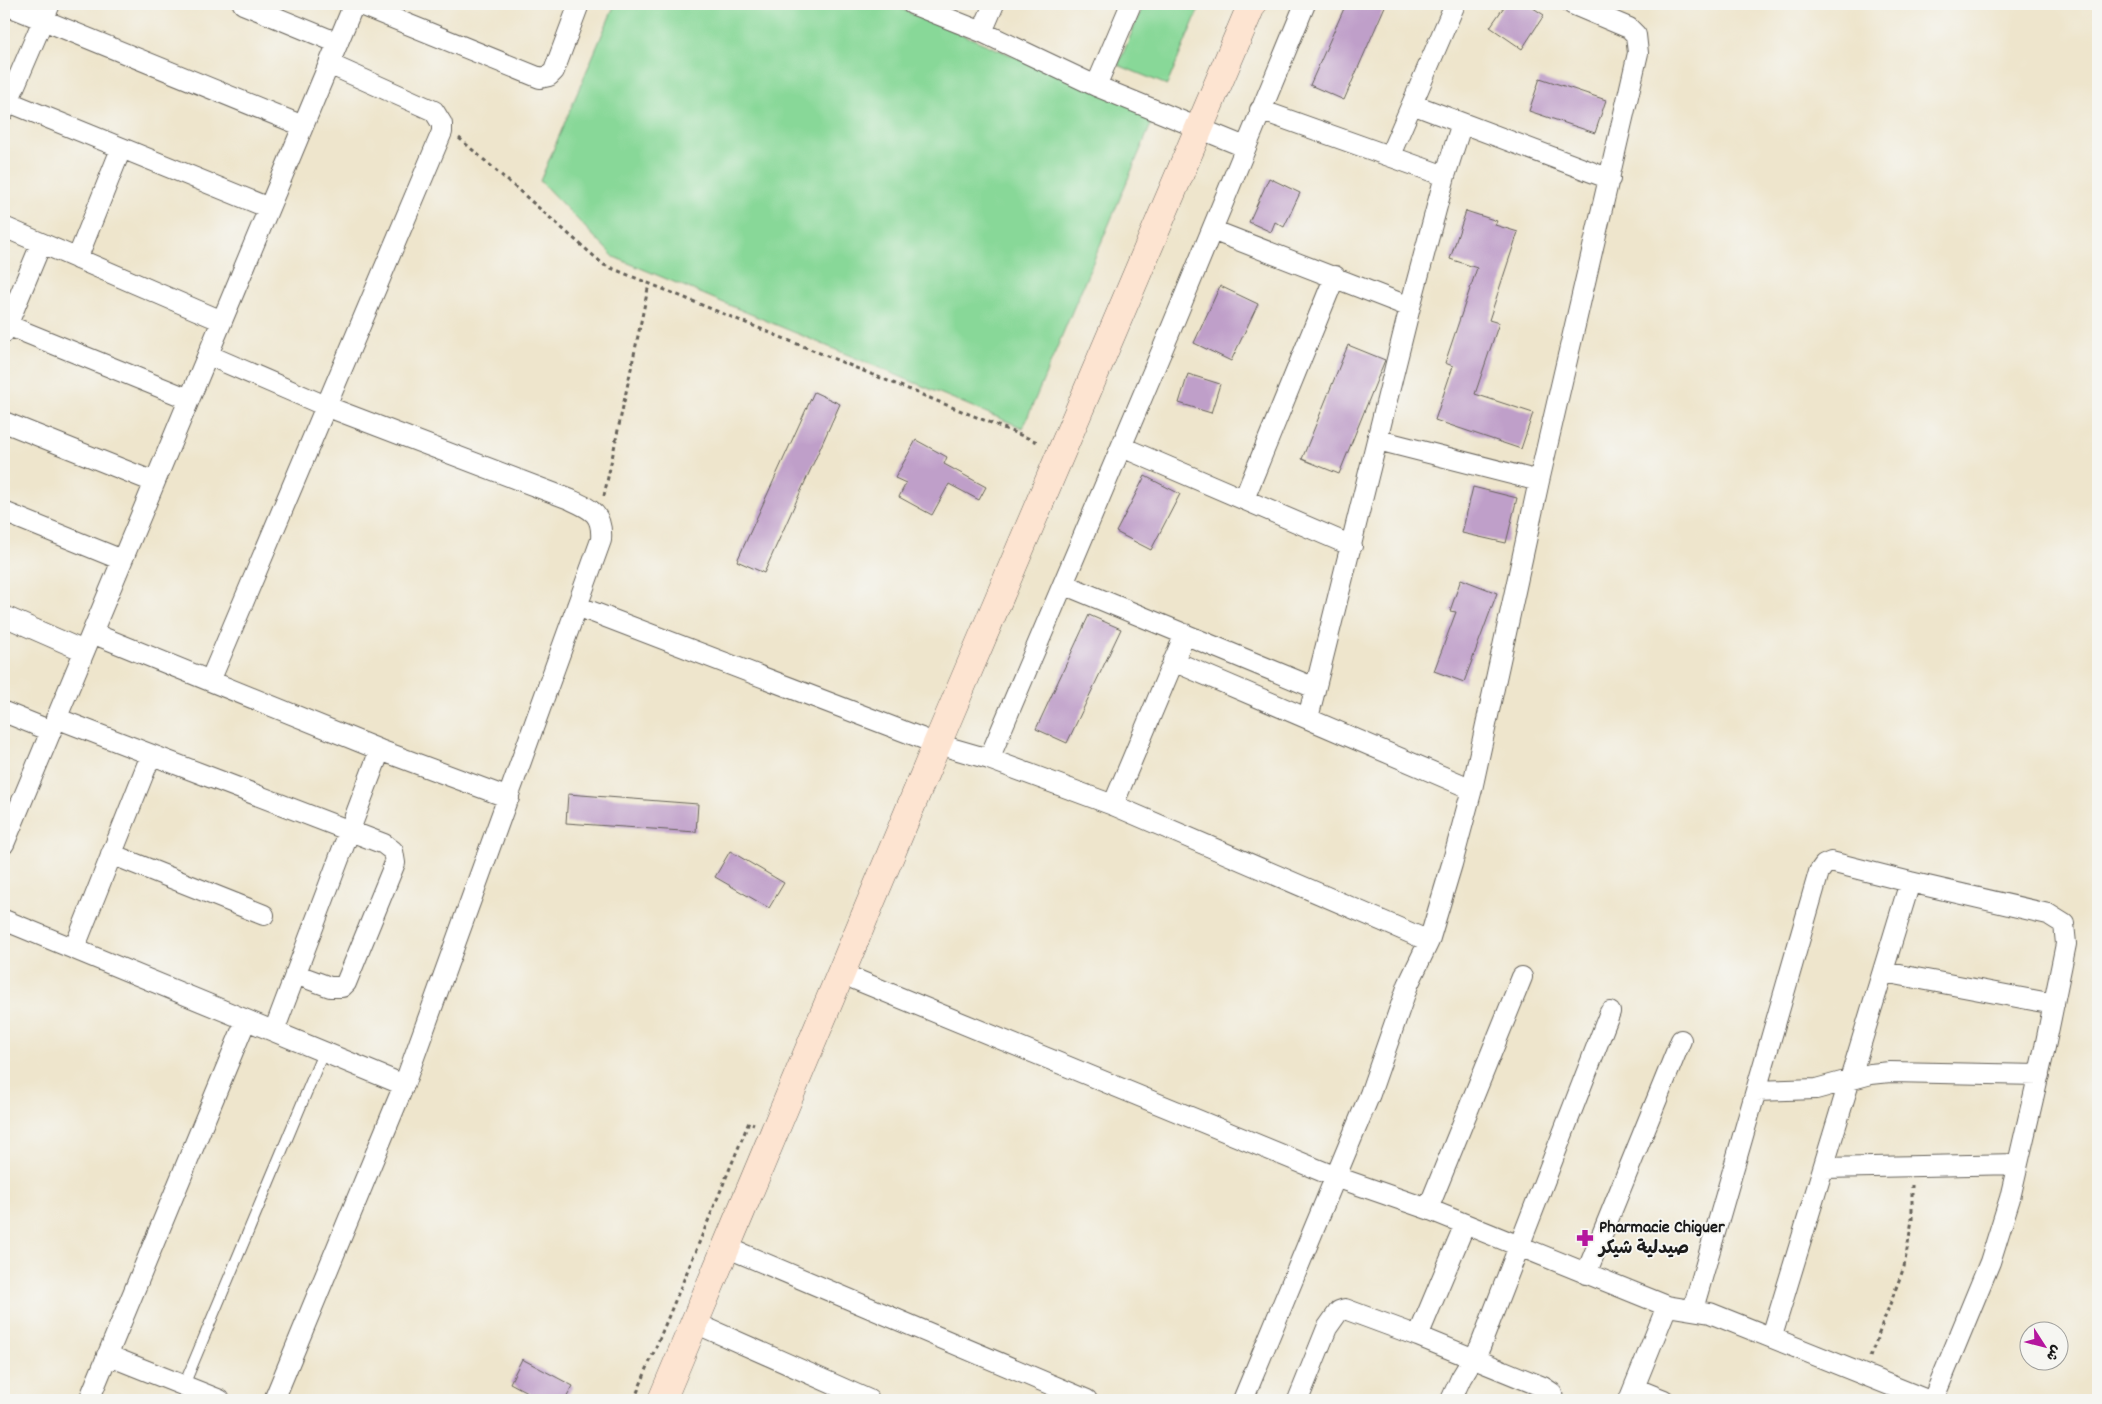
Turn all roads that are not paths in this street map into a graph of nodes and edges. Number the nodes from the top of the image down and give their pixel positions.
1 (4, 4) edge
2 (242, 4) edge
3 (354, 4) edge
4 (358, 4) edge
5 (578, 4) edge
6 (912, 4) edge
7 (994, 4) edge
8 (1131, 4) edge
9 (1252, 4) edge
10 (1305, 4) edge
11 (1455, 4) edge
12 (1572, 4) edge
13 (47, 11) edge
14 (982, 32) junction
15 (338, 43) junction
16 (329, 64) junction
17 (1096, 86) junction
18 (5, 104) edge
19 (1412, 104) junction
20 (1260, 110) junction
21 (1462, 123) junction
22 (303, 126) junction
23 (1198, 128) junction
24 (1245, 147) junction
25 (121, 148) junction
26 (1390, 155) junction
27 (1444, 176) junction
28 (1610, 179) junction
29 (269, 208) junction
30 (4, 227) edge
31 (1212, 230) junction
32 (41, 244) junction
33 (77, 259) junction
34 (1335, 276) junction
35 (1410, 307) junction
36 (222, 321) junction
37 (6, 329) edge
38 (208, 355) junction
39 (189, 399) junction
40 (328, 407) junction
41 (4, 422) edge
42 (1378, 440) junction
43 (1122, 446) junction
44 (1539, 480) junction
45 (154, 482) junction
46 (1244, 498) junction
47 (4, 512) edge
48 (1352, 546) junction
49 (122, 560) junction
50 (1064, 584) junction
51 (576, 606) junction
52 (4, 616) edge
53 (1185, 634) junction
54 (88, 642) junction
55 (1173, 661) junction
56 (210, 681) junction
57 (1315, 688) junction
58 (4, 712) edge
59 (1308, 718) junction
60 (53, 725) junction
61 (936, 744) junction
62 (380, 750) junction
63 (151, 754) junction
64 (989, 759) junction
65 (1472, 789) junction
66 (509, 798) junction
67 (1113, 805) junction
68 (11, 808) edge
69 (349, 831) junction
70 (4, 844) edge
71 (112, 854) junction
72 (1910, 882) junction
73 (264, 915) dead end
74 (4, 920) edge
75 (1428, 941) junction
76 (74, 949) junction
77 (1884, 972) junction
78 (295, 974) junction
79 (840, 974) junction
80 (1522, 977) dead end
81 (2054, 1004) junction
82 (1610, 1012) dead end
83 (246, 1020) junction
84 (274, 1031) junction
85 (1681, 1040) dead end
86 (323, 1053) junction
87 (2039, 1075) junction
88 (1852, 1080) junction
89 (404, 1085) junction
90 (1756, 1091) junction
91 (2018, 1164) junction
92 (1824, 1168) junction
93 (1336, 1176) junction
94 (1428, 1209) junction
95 (1465, 1224) junction
96 (726, 1247) junction
97 (1520, 1248) junction
98 (1586, 1274) junction
99 (1666, 1306) junction
100 (1693, 1309) junction
101 (693, 1322) junction
102 (1418, 1336) junction
103 (1772, 1336) junction
104 (107, 1355) junction
105 (1474, 1360) junction
106 (184, 1385) junction
107 (1631, 1394) edge
108 (859, 1398) edge
109 (89, 1400) edge
110 (220, 1400) edge
111 (274, 1400) edge
112 (662, 1400) edge
113 (1087, 1400) edge
114 (1243, 1400) edge
115 (1298, 1400) edge
116 (1451, 1400) edge
117 (1552, 1400) edge
118 (1664, 1400) edge
119 (1927, 1400) edge
120 (1933, 1400) edge

1 - 13 street
2 - 15 street
3 - 15 street
4 - 5 street
6 - 14 street
7 - 14 street
8 - 17 street
9 - 23 main road
10 - 20 street
11 - 19 street
12 - 28 street
13 - 18 street
13 - 22 street
14 - 17 street
15 - 16 street
16 - 22 street
16 - 40 street
17 - 23 street
18 - 25 street
19 - 21 street
19 - 26 street
20 - 24 street
20 - 26 street
21 - 27 street
21 - 28 street
22 - 29 street
23 - 24 street
23 - 61 main road
24 - 31 street
25 - 29 street
25 - 33 street
26 - 27 street
27 - 35 street
28 - 44 street
29 - 36 street
30 - 32 street
31 - 34 street
31 - 43 street
32 - 33 street
32 - 37 street
33 - 36 street
34 - 35 street
34 - 46 street
35 - 42 street
36 - 38 street
37 - 39 street
38 - 39 street
38 - 40 street
39 - 45 street
40 - 51 street
40 - 56 street
41 - 45 street
42 - 44 street
42 - 48 street
43 - 46 street
43 - 50 street
44 - 65 street
45 - 49 street
46 - 48 street
47 - 49 street
48 - 57 street
49 - 54 street
50 - 53 street
50 - 64 street
51 - 61 street
51 - 66 street
52 - 54 street
53 - 55 street
53 - 57 street
54 - 56 street
54 - 60 street
55 - 59 street
55 - 67 street
56 - 62 street
57 - 59 street
58 - 60 street
59 - 65 street
60 - 63 street
60 - 68 street
61 - 64 street
61 - 79 main road
62 - 66 street
62 - 69 street
63 - 69 street
63 - 71 street
64 - 67 street
65 - 75 street
66 - 89 street
67 - 75 street
68 - 70 street
69 - 78 street
69 - 78 street
71 - 73 street
71 - 76 street
72 - 77 street
72 - 81 street
72 - 90 street
74 - 76 street
75 - 93 street
76 - 83 street
77 - 81 street
77 - 88 street
78 - 84 street
79 - 93 street
79 - 96 main road
80 - 94 street
81 - 87 street
82 - 97 street
83 - 84 street
83 - 104 street
84 - 86 street
85 - 98 street
86 - 89 street
86 - 106 lane
87 - 88 street
87 - 91 street
88 - 90 street
88 - 92 street
89 - 111 street
90 - 100 street
91 - 92 street
91 - 120 street
92 - 103 street
93 - 94 street
93 - 114 street
94 - 95 street
95 - 97 street
95 - 102 street
96 - 101 main road
96 - 113 street
97 - 98 street
97 - 105 street
98 - 99 street
99 - 100 street
99 - 107 street
100 - 103 street
101 - 108 street
101 - 112 main road
102 - 105 street
102 - 115 street
103 - 119 street
104 - 106 street
104 - 109 street
105 - 116 street
105 - 117 street
106 - 110 street
107 - 118 street

